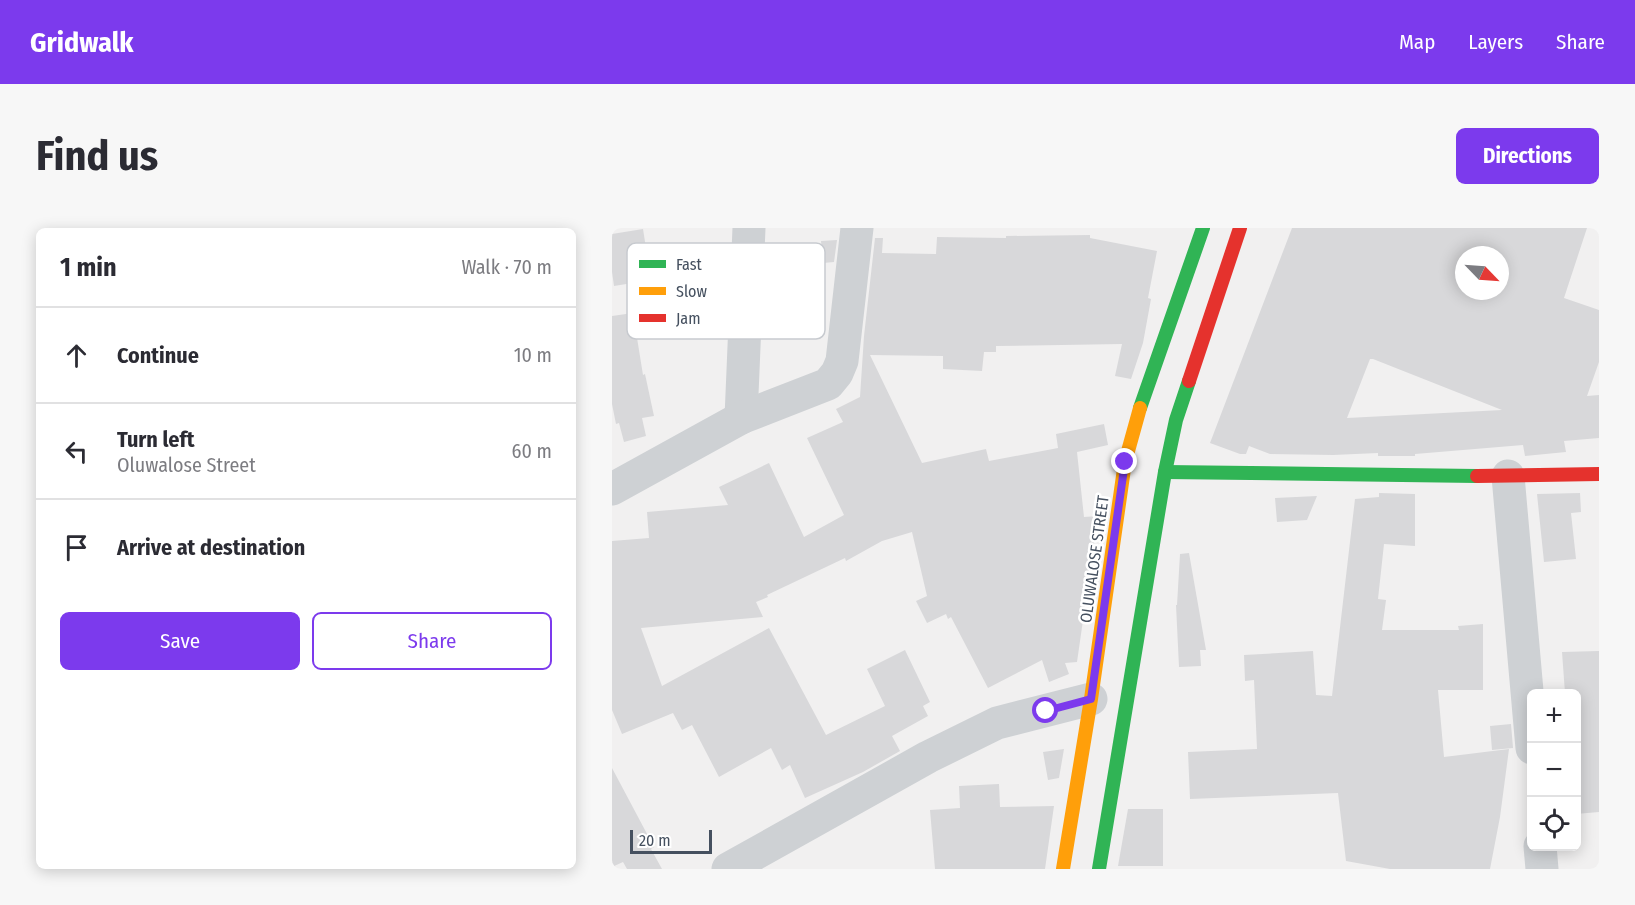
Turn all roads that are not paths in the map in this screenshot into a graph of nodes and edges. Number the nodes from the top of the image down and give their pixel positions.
1 (749, 228) edge
2 (857, 228) edge
3 (1203, 228) edge
4 (1240, 228) edge
5 (748, 243) edge
6 (744, 339) edge
7 (741, 418) junction
8 (1165, 472) junction
9 (1599, 474) edge
10 (1508, 476) junction
11 (612, 489) edge
12 (1091, 699) junction
13 (1532, 743) edge
14 (1540, 851) edge
15 (728, 869) edge
16 (1063, 869) edge
17 (1099, 869) edge
18 (1542, 869) edge

1 - 5 street
2 - 7 street
3 - 12 street, OLUWALOSE STREET
4 - 8 street
6 - 7 street
7 - 11 street
8 - 10 street
8 - 17 street
9 - 10 street
10 - 13 street
12 - 15 street
12 - 16 street, OLUWALOSE STREET
14 - 18 street

